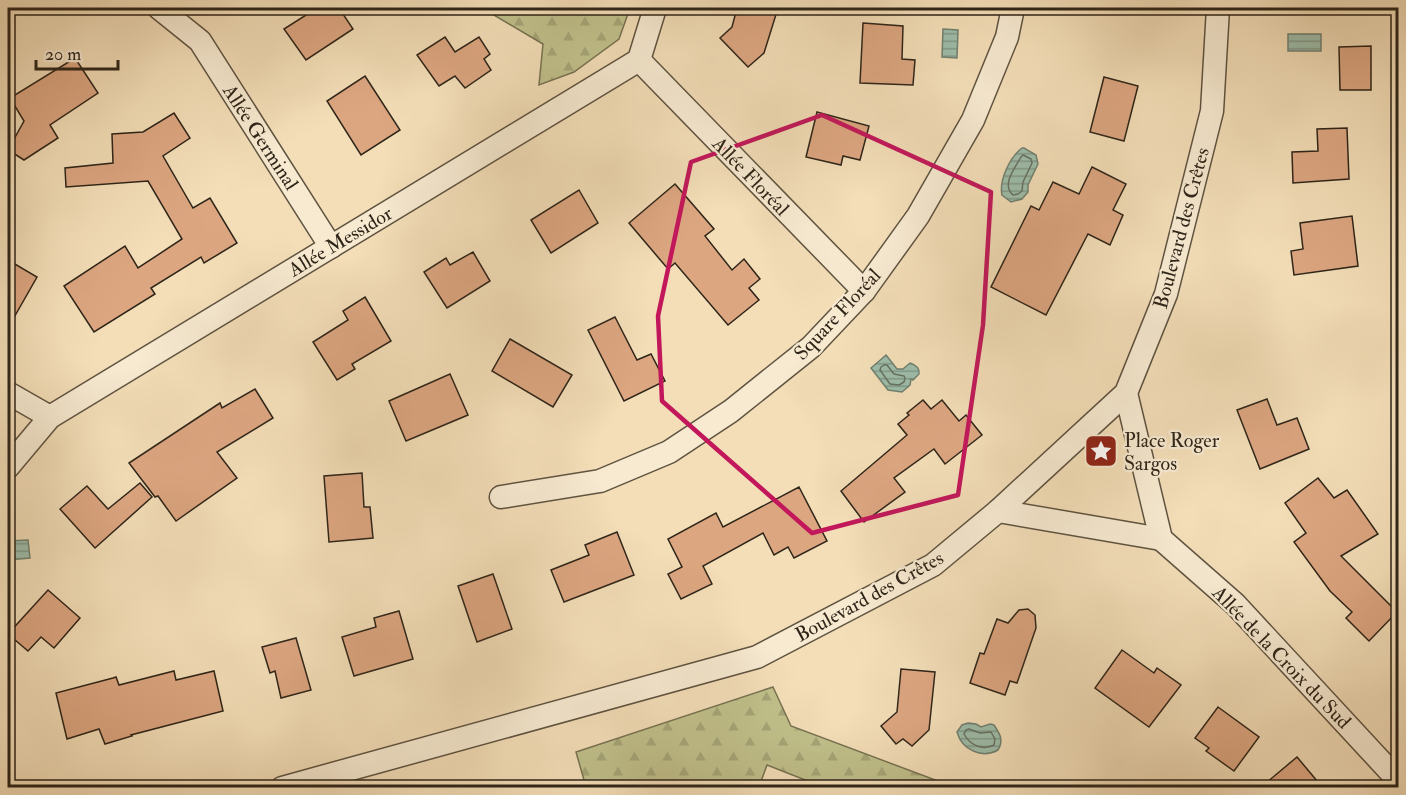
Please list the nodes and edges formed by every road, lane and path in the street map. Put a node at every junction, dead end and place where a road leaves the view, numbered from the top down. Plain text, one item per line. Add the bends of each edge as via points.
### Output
1 (159, 8) edge
2 (655, 8) edge
3 (1013, 8) edge
4 (1218, 8) edge
5 (639, 60) junction
6 (331, 247) junction
7 (864, 291) junction
8 (8, 393) edge
9 (1126, 393) junction
10 (50, 417) junction
11 (8, 467) edge
12 (501, 497) dead end
13 (998, 511) junction
14 (1161, 539) junction
15 (1398, 780) edge
16 (282, 788) edge

1 - 6 street, Allée Germinal via 200,41
2 - 5 street
3 - 7 street, Square Floréal via 1007,37 973,120 918,216
4 - 9 street, Boulevard des Crêtes via 1212,111 1166,294
5 - 6 street, Allée Messidor
5 - 7 street, Allée Floréal
6 - 10 street, Allée Messidor
7 - 12 street, Square Floréal via 811,346 731,411 669,452 600,481
8 - 10 street
9 - 13 street, Boulevard des Crêtes
9 - 14 street
10 - 11 street, Allée Messidor
13 - 14 street
13 - 16 street, Boulevard des Crêtes via 933,565 757,657
14 - 15 street, Allée de la Croix du Sud via 1235,604

